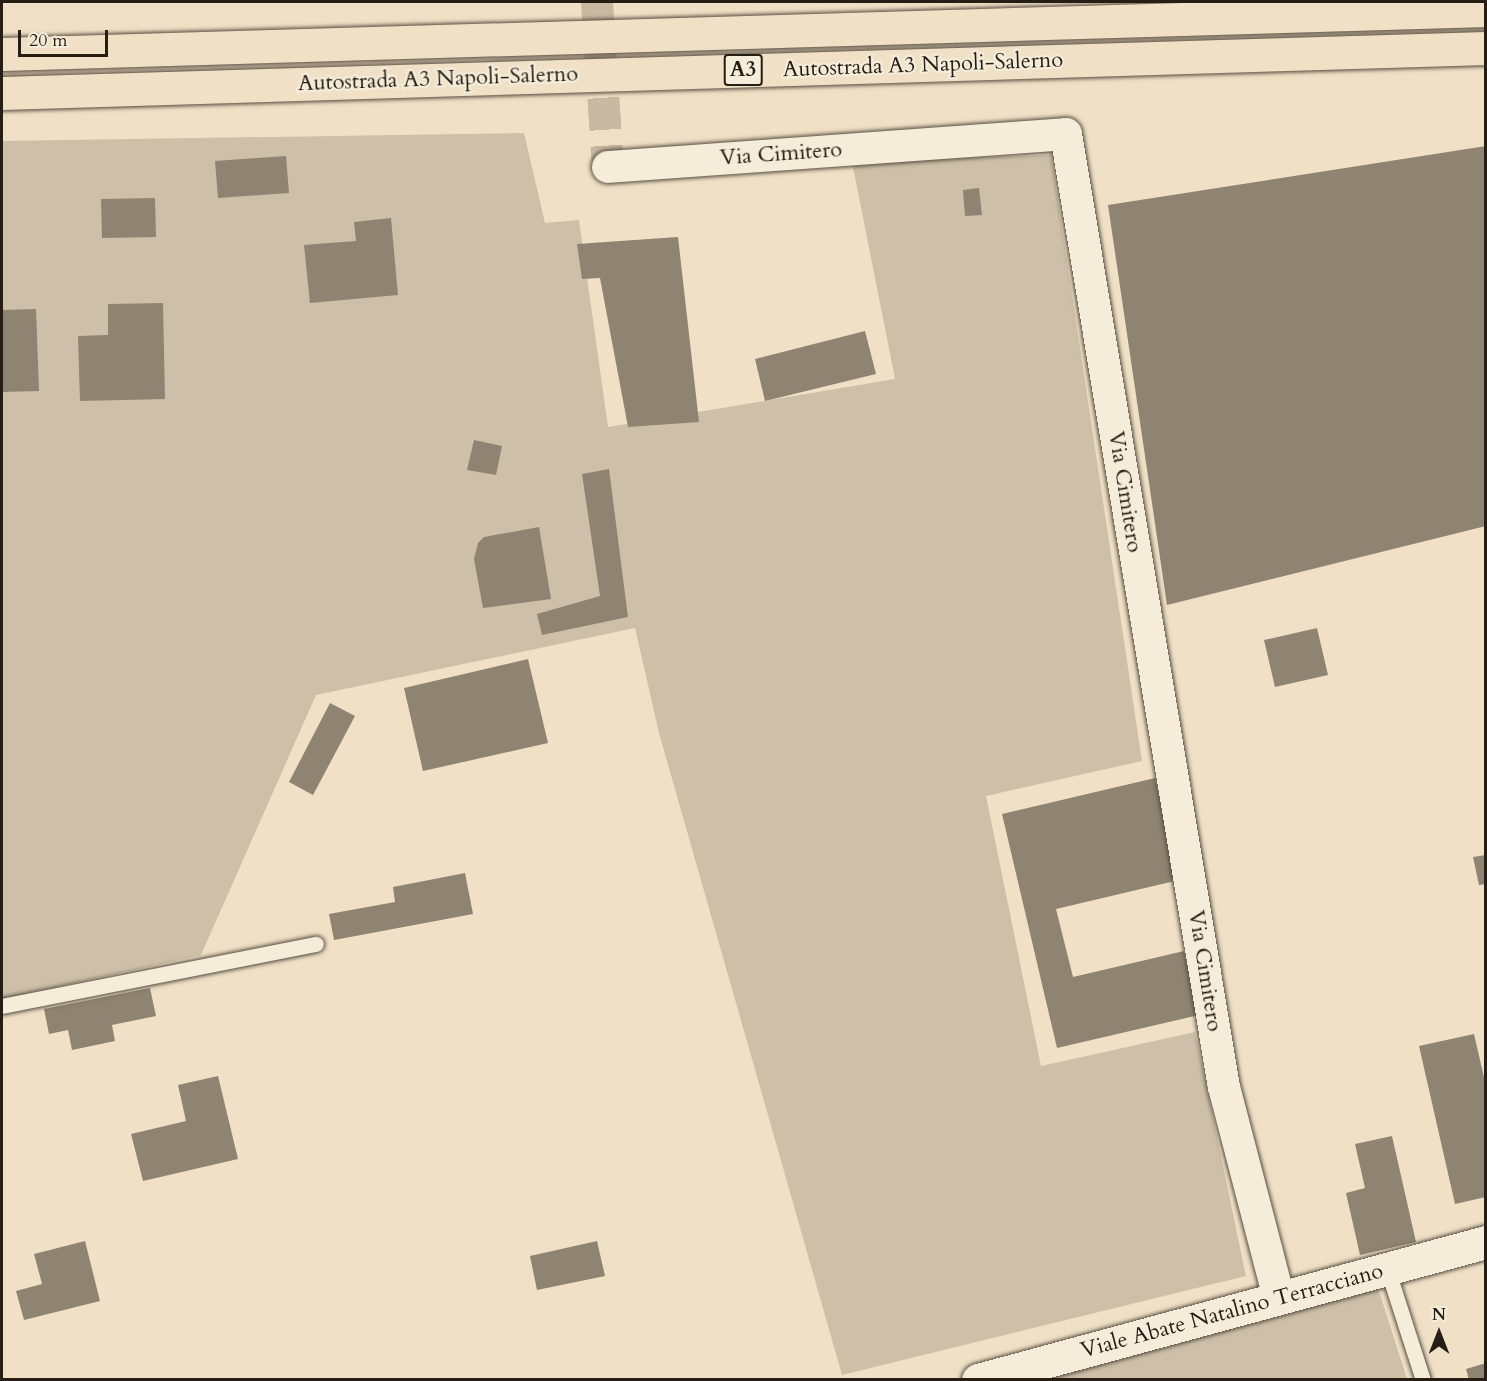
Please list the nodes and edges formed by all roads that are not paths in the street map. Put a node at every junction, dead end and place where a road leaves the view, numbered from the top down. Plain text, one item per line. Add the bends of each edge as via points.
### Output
1 (1485, 10) edge
2 (1485, 48) edge
3 (2, 54) edge
4 (2, 93) edge
5 (608, 166) dead end
6 (316, 944) dead end
7 (2, 1006) edge
8 (1485, 1242) edge
9 (1388, 1268) junction
10 (1279, 1298) junction
11 (978, 1380) edge
12 (1423, 1380) edge

1 - 3 highway, Autostrada A3 Napoli-Salerno / A3
2 - 4 highway, Autostrada A3 Napoli-Salerno / A3
5 - 10 street, Via Cimitero via 1066,134 1224,1088
6 - 7 lane
8 - 9 street, Viale Abate Natalino Terracciano
9 - 10 street, Viale Abate Natalino Terracciano
9 - 12 lane
10 - 11 street, Viale Abate Natalino Terracciano

